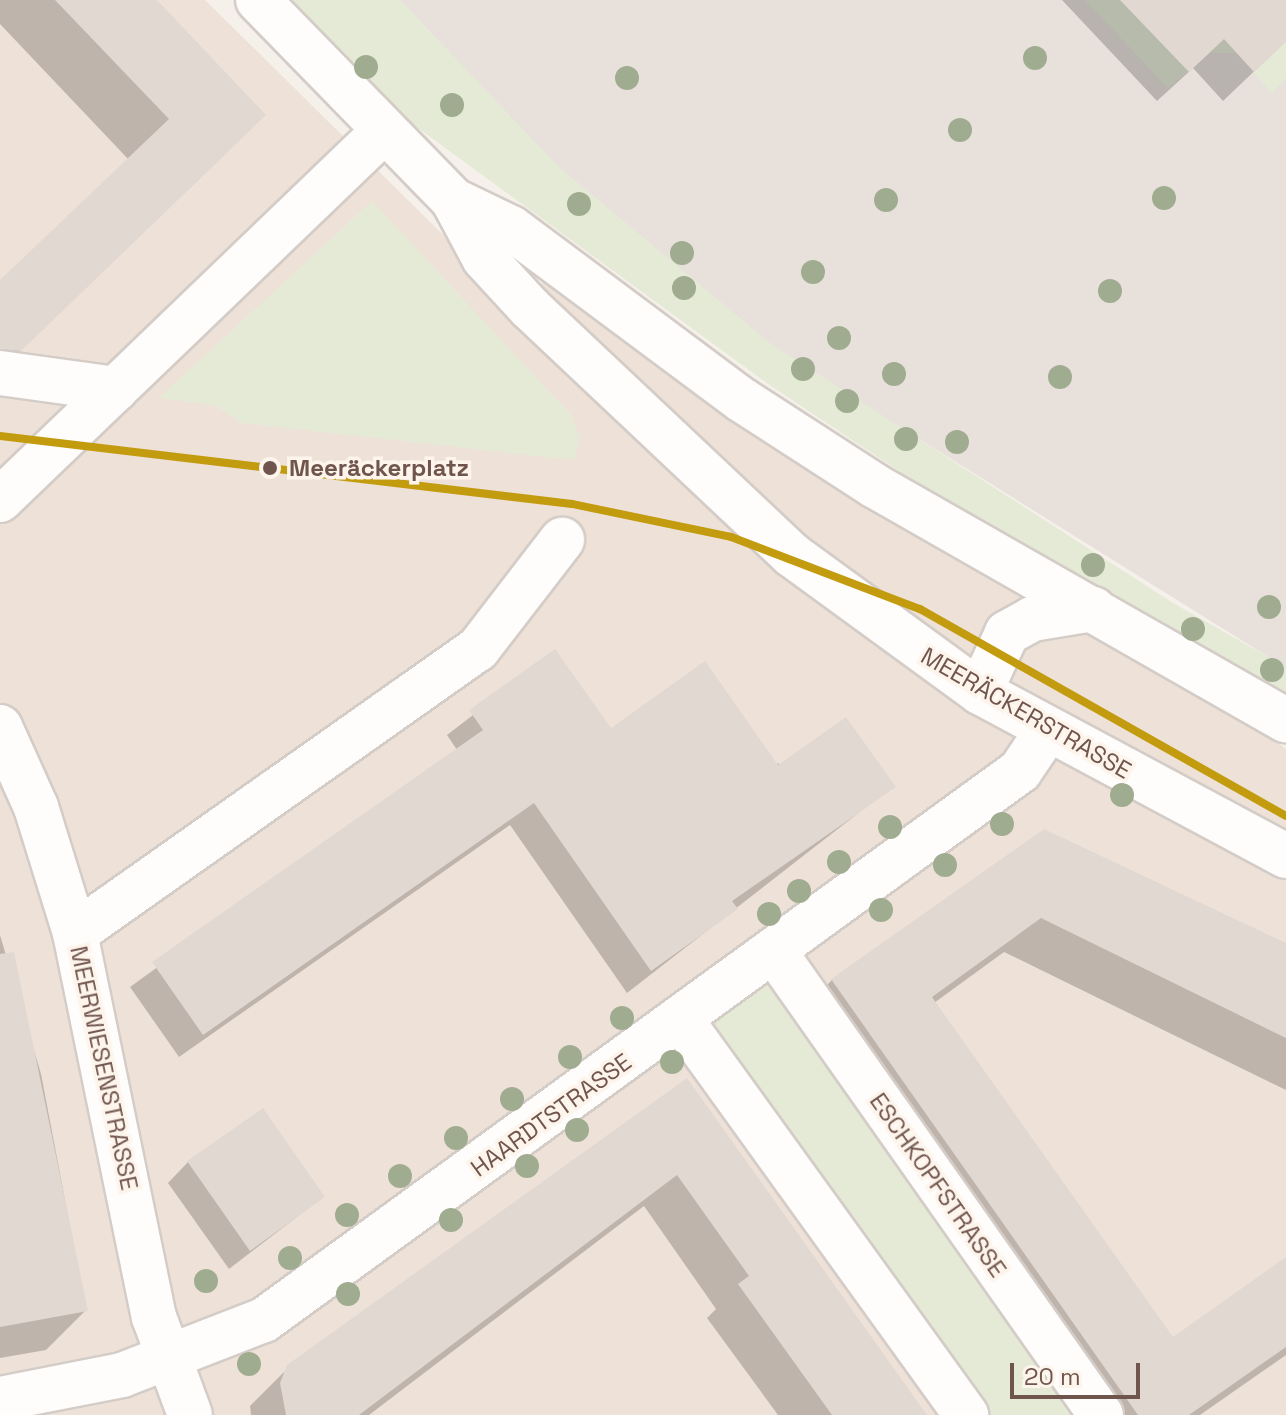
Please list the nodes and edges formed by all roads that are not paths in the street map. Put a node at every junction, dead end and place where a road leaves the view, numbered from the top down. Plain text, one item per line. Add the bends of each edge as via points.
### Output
1 (258, 0) edge
2 (384, 131) junction
3 (453, 200) junction
4 (0, 373) edge
5 (116, 389) junction
6 (0, 500) edge
7 (562, 540) dead end
8 (1093, 609) junction
9 (980, 692) junction
10 (1286, 720) edge
11 (0, 727) edge
12 (1047, 731) junction
13 (1286, 856) edge
14 (75, 933) junction
15 (776, 954) junction
16 (682, 1021) junction
17 (169, 1357) junction
18 (0, 1399) edge
19 (190, 1415) edge
20 (966, 1415) edge
21 (1101, 1415) edge

1 - 2 street, MEERÄCKERSTRASSE
2 - 3 street, MEERÄCKERSTRASSE
2 - 5 street
3 - 8 street, MEERÄCKERSTRASSE via 511,228 742,400 875,486
3 - 9 street, MEERÄCKERSTRASSE via 494,268 748,519
4 - 5 street
5 - 6 street
7 - 14 street via 518,606 478,649
8 - 9 street via 1032,619 1007,633
8 - 10 street, MEERÄCKERSTRASSE
9 - 12 street, MEERÄCKERSTRASSE
11 - 14 street, MEERWIESENSTRASSE via 36,807
12 - 13 street, MEERÄCKERSTRASSE
12 - 15 street, HAARDTSTRASSE via 1020,771
14 - 17 street, MEERWIESENSTRASSE via 154,1317
15 - 16 street, HAARDTSTRASSE
15 - 21 street, ESCHKOPFSTRASSE
16 - 17 street, HAARDTSTRASSE via 264,1320
16 - 20 street
17 - 18 street, HAARDTSTRASSE via 122,1375
17 - 19 street, MEERWIESENSTRASSE

